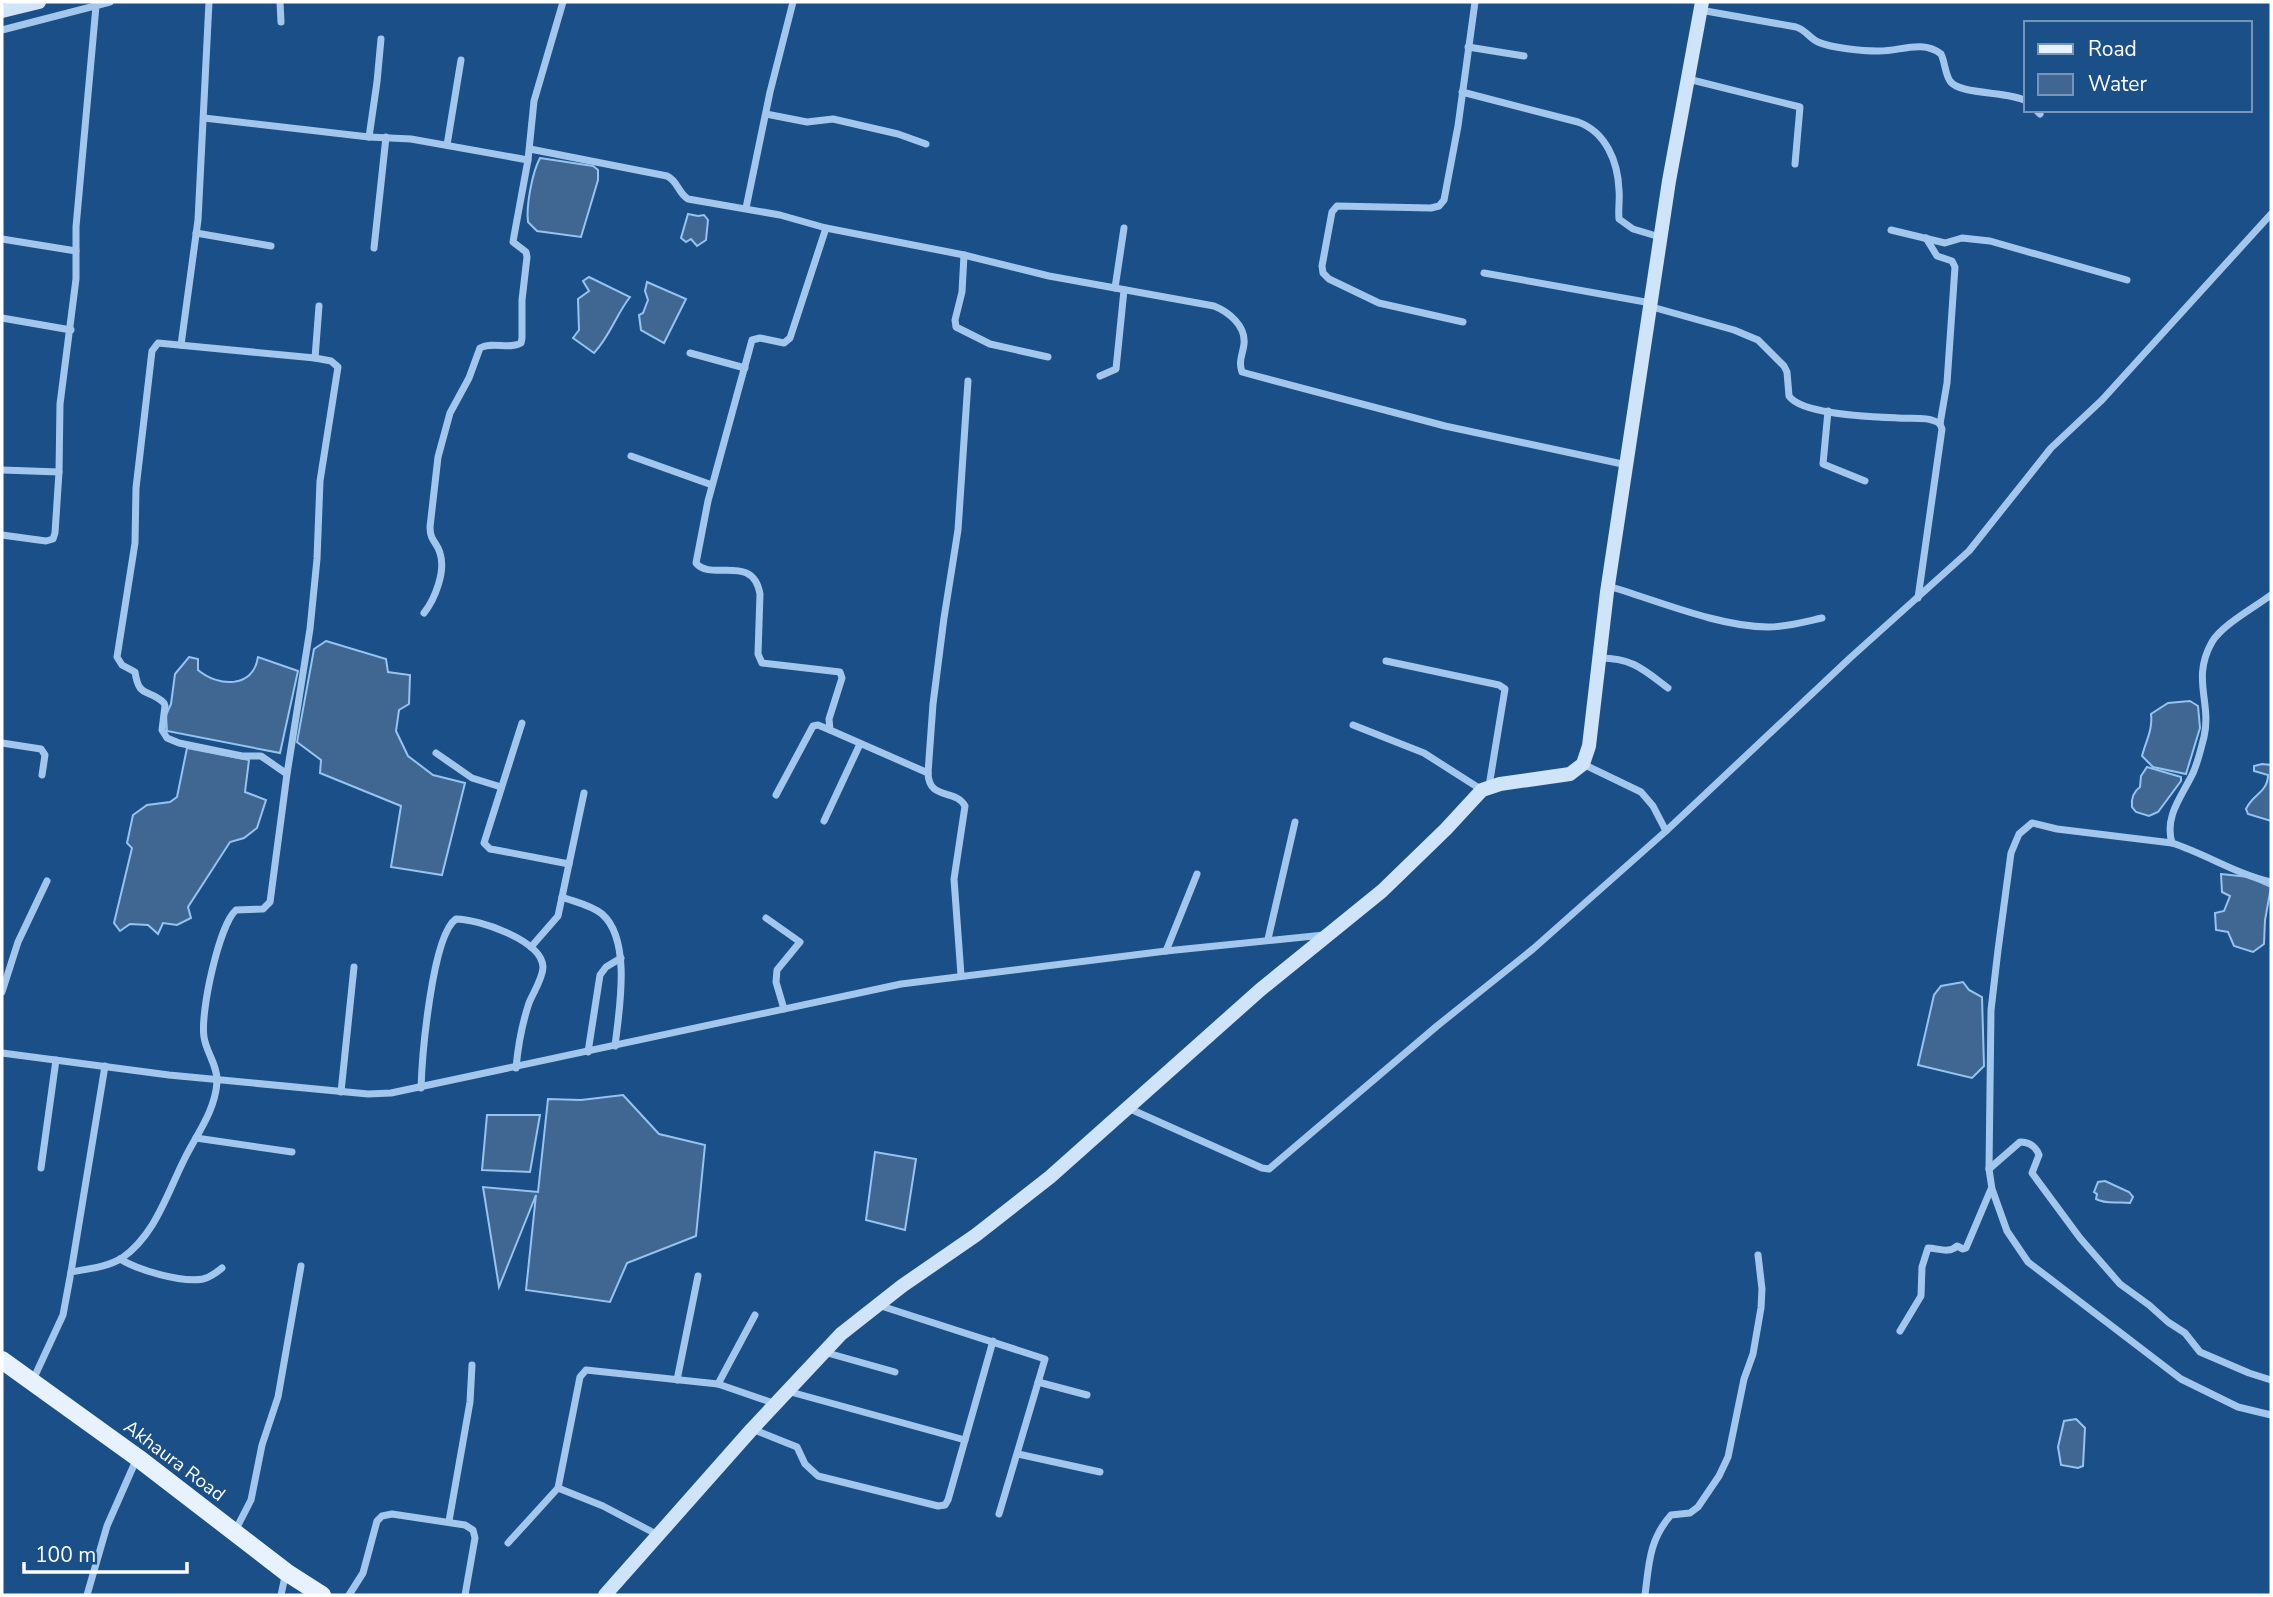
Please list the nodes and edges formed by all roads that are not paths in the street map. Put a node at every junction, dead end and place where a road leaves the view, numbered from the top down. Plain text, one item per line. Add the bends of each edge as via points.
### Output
1 (39, 2) edge
2 (110, 2) edge
3 (209, 2) edge
4 (280, 2) edge
5 (563, 2) edge
6 (793, 2) edge
7 (1475, 2) edge
8 (96, 6) junction
9 (1701, 6) edge
10 (2, 11) edge
11 (281, 22) dead end
12 (2, 30) edge
13 (381, 39) dead end
14 (1468, 47) junction
15 (1524, 55) dead end
16 (461, 60) dead end
17 (1687, 79) junction
18 (1462, 92) junction
19 (2024, 100) edge
20 (766, 114) junction
21 (204, 118) junction
22 (369, 137) junction
23 (386, 138) junction
24 (926, 144) dead end
25 (447, 145) junction
26 (530, 149) junction
27 (528, 160) junction
28 (1795, 164) dead end
29 (747, 208) junction
30 (2271, 214) edge
31 (826, 228) junction
32 (1124, 228) dead end
33 (1891, 230) dead end
34 (196, 233) junction
35 (1660, 237) junction
36 (1926, 238) junction
37 (2, 239) edge
38 (271, 246) dead end
39 (374, 248) dead end
40 (76, 251) junction
41 (964, 255) junction
42 (1484, 274) dead end
43 (2127, 280) dead end
44 (1115, 288) junction
45 (1124, 290) junction
46 (1652, 305) junction
47 (319, 306) dead end
48 (2, 318) edge
49 (1463, 322) dead end
50 (71, 330) junction
51 (181, 345) junction
52 (690, 353) dead end
53 (1048, 357) dead end
54 (314, 358) junction
55 (745, 368) junction
56 (1100, 376) dead end
57 (968, 381) dead end
58 (1828, 411) junction
59 (1940, 424) junction
60 (631, 456) dead end
61 (1627, 465) junction
62 (2, 470) edge
63 (59, 472) junction
64 (1865, 481) dead end
65 (712, 485) junction
66 (2, 535) edge
67 (1608, 586) junction
68 (2271, 595) edge
69 (1918, 599) junction
70 (424, 613) dead end
71 (1822, 618) dead end
72 (1600, 658) junction
73 (1386, 661) dead end
74 (1668, 688) dead end
75 (522, 723) dead end
76 (1353, 725) dead end
77 (830, 730) junction
78 (2, 743) edge
79 (860, 744) junction
80 (436, 753) dead end
81 (1583, 764) junction
82 (928, 773) junction
83 (287, 774) junction
84 (42, 775) dead end
85 (501, 787) junction
86 (1486, 788) junction
87 (584, 793) dead end
88 (776, 795) dead end
89 (824, 821) dead end
90 (1295, 822) dead end
91 (1666, 831) junction
92 (2172, 843) junction
93 (569, 864) junction
94 (1197, 874) dead end
95 (47, 881) dead end
96 (2271, 882) edge
97 (562, 897) junction
98 (766, 918) dead end
99 (1324, 935) junction
100 (1268, 939) junction
101 (531, 947) junction
102 (1166, 951) junction
103 (621, 958) junction
104 (354, 967) dead end
105 (961, 975) junction
106 (2, 992) edge
107 (784, 1009) junction
108 (615, 1046) junction
109 (588, 1052) junction
110 (2, 1054) edge
111 (56, 1060) junction
112 (105, 1066) junction
113 (516, 1068) junction
114 (217, 1080) junction
115 (421, 1088) junction
116 (341, 1092) junction
117 (1128, 1108) junction
118 (196, 1139) junction
119 (292, 1152) dead end
120 (41, 1168) dead end
121 (1989, 1169) junction
122 (1992, 1189) junction
123 (1758, 1255) dead end
124 (120, 1259) junction
125 (302, 1266) dead end
126 (222, 1268) dead end
127 (71, 1272) junction
128 (698, 1276) dead end
129 (878, 1305) junction
130 (755, 1315) dead end
131 (1900, 1331) dead end
132 (993, 1341) junction
133 (823, 1352) junction
134 (2, 1360) edge
135 (472, 1365) dead end
136 (895, 1372) dead end
137 (677, 1380) junction
138 (2271, 1380) edge
139 (1038, 1382) junction
140 (32, 1383) junction
141 (718, 1384) junction
142 (788, 1391) junction
143 (1087, 1395) dead end
144 (776, 1404) junction
145 (2271, 1416) edge
146 (752, 1429) junction
147 (965, 1440) junction
148 (1018, 1454) junction
149 (138, 1458) junction
150 (1100, 1472) dead end
151 (558, 1488) junction
152 (999, 1514) dead end
153 (449, 1521) junction
154 (234, 1531) junction
155 (658, 1535) junction
156 (508, 1543) dead end
157 (286, 1572) junction
158 (87, 1595) edge
159 (281, 1595) edge
160 (322, 1595) edge
161 (349, 1595) edge
162 (466, 1595) edge
163 (605, 1595) edge
164 (1645, 1595) edge

1 - 10 street
2 - 8 street
3 - 21 street
4 - 11 street
5 - 26 street via 534,101
6 - 20 street
7 - 14 street
8 - 12 street
8 - 40 street
9 - 17 street
9 - 19 street via 1796,27 1820,43 1858,50 1933,49 1943,57 1953,85
13 - 22 street
14 - 15 street
14 - 18 street
16 - 25 street
17 - 28 street via 1798,106
17 - 35 street
18 - 35 street via 1590,127 1613,156 1621,222
18 - 49 street via 1441,204 1431,208 1337,206 1322,266 1328,279 1379,303
20 - 24 street via 807,122 833,119
20 - 29 street
21 - 22 street
21 - 34 street
22 - 23 street
23 - 25 street
23 - 39 street
25 - 27 street
26 - 27 street
26 - 29 street via 654,172 672,178 688,199
27 - 70 street via 513,242 527,257 521,343 480,348 450,413 438,457 430,527 440,553 439,584
29 - 31 street
30 - 69 street via 2102,400 2051,448 1969,551
31 - 41 street
31 - 55 street via 790,338 784,343 754,339
32 - 44 street
33 - 36 street
34 - 38 street
34 - 51 street
35 - 46 street
36 - 43 street via 1945,243 1962,238 1990,241
36 - 59 street via 1937,256 1952,261 1955,267
37 - 40 street
40 - 50 street
41 - 44 street
41 - 53 street via 956,327 990,344
42 - 46 street
44 - 45 street
45 - 56 street via 1116,369
45 - 61 street via 1222,309 1244,331 1242,372 1445,426
46 - 58 street via 1758,340 1784,366 1791,400
46 - 61 street
47 - 54 street
48 - 50 street
50 - 63 street via 60,404
51 - 54 street
51 - 83 street via 158,343 152,351 136,488 135,543 117,657 135,672 140,691 164,703 162,730 167,738 242,756 261,756
52 - 55 street
54 - 83 street via 334,362 337,372 320,481 310,629
55 - 65 street
57 - 82 street via 958,530
58 - 59 street via 1929,419
58 - 64 street via 1823,464
59 - 69 street
60 - 65 street
61 - 67 street
62 - 63 street
63 - 66 street via 53,539
65 - 77 street via 696,565 742,571 758,585 758,654 762,663 840,672
67 - 71 street via 1756,626
67 - 72 street
68 - 92 street via 2223,630 2208,651 2201,684 2205,734 2194,771 2172,812
69 - 91 street
72 - 74 street via 1627,660
72 - 81 street
73 - 86 street via 1505,689
75 - 85 street
76 - 86 street via 1424,753
77 - 79 street
77 - 88 street via 813,726
78 - 84 street via 41,749 45,755
79 - 82 street
79 - 89 street
80 - 85 street via 472,778
81 - 86 street via 1570,774
81 - 91 street via 1641,792
82 - 105 street via 932,788 965,806 954,887
83 - 114 street via 270,902 263,909 236,910 229,917 209,986 203,1034
85 - 93 street via 486,846
86 - 99 street via 1382,891
87 - 93 street
90 - 100 street
91 - 117 street via 1269,1169
92 - 96 street
92 - 121 street via 2038,823 2027,825 2019,834 2007,878 1991,1010
93 - 97 street
94 - 102 street
95 - 106 street via 18,942
97 - 101 street via 554,923
97 - 103 street via 605,917
98 - 107 street via 800,942 777,970
99 - 100 street
99 - 117 street
100 - 102 street
101 - 113 street via 542,968 524,1020
101 - 115 street via 496,927 461,919 451,923 436,966
102 - 105 street
103 - 108 street
103 - 109 street via 600,975
104 - 116 street
105 - 107 street
107 - 108 street
108 - 109 street
109 - 113 street
110 - 111 street
111 - 112 street
111 - 120 street
112 - 114 street
112 - 127 street
113 - 115 street
114 - 116 street
114 - 118 street
115 - 116 street via 378,1094
117 - 129 street via 1050,1177
118 - 119 street
118 - 124 street via 150,1227
121 - 122 street
121 - 138 street via 2020,1142 2036,1148 2039,1155 2032,1173 2120,1284 2186,1333 2200,1352
122 - 131 street via 1966,1248 1928,1248 1921,1296
122 - 145 street via 2007,1231 2028,1262 2181,1379 2238,1407
123 - 164 street via 1761,1308 1728,1457 1699,1507 1671,1515 1656,1534
124 - 126 street via 144,1271 189,1279 204,1279
124 - 127 street
125 - 154 street via 278,1397 251,1500
127 - 140 street via 63,1315
128 - 137 street
129 - 132 street
129 - 133 street
130 - 141 street
132 - 139 street via 1043,1357
132 - 147 street
133 - 136 street
133 - 142 street
134 - 140 main road, Akhaura Road
135 - 153 street
137 - 141 street
137 - 151 street via 591,1370 582,1373
139 - 143 street
139 - 148 street
140 - 149 main road, Akhaura Road
141 - 144 street
142 - 144 street
142 - 147 street
144 - 146 street
146 - 147 street via 797,1447 811,1471 828,1480 938,1506 948,1500
146 - 155 street
148 - 150 street
148 - 152 street
149 - 154 main road, Akhaura Road
149 - 158 street via 107,1526
151 - 155 street
151 - 156 street
153 - 161 street via 392,1514 380,1517 363,1573
153 - 162 street via 470,1527 475,1534
154 - 157 main road, Akhaura Road
155 - 163 street
157 - 159 street
157 - 160 main road, Akhaura Road

